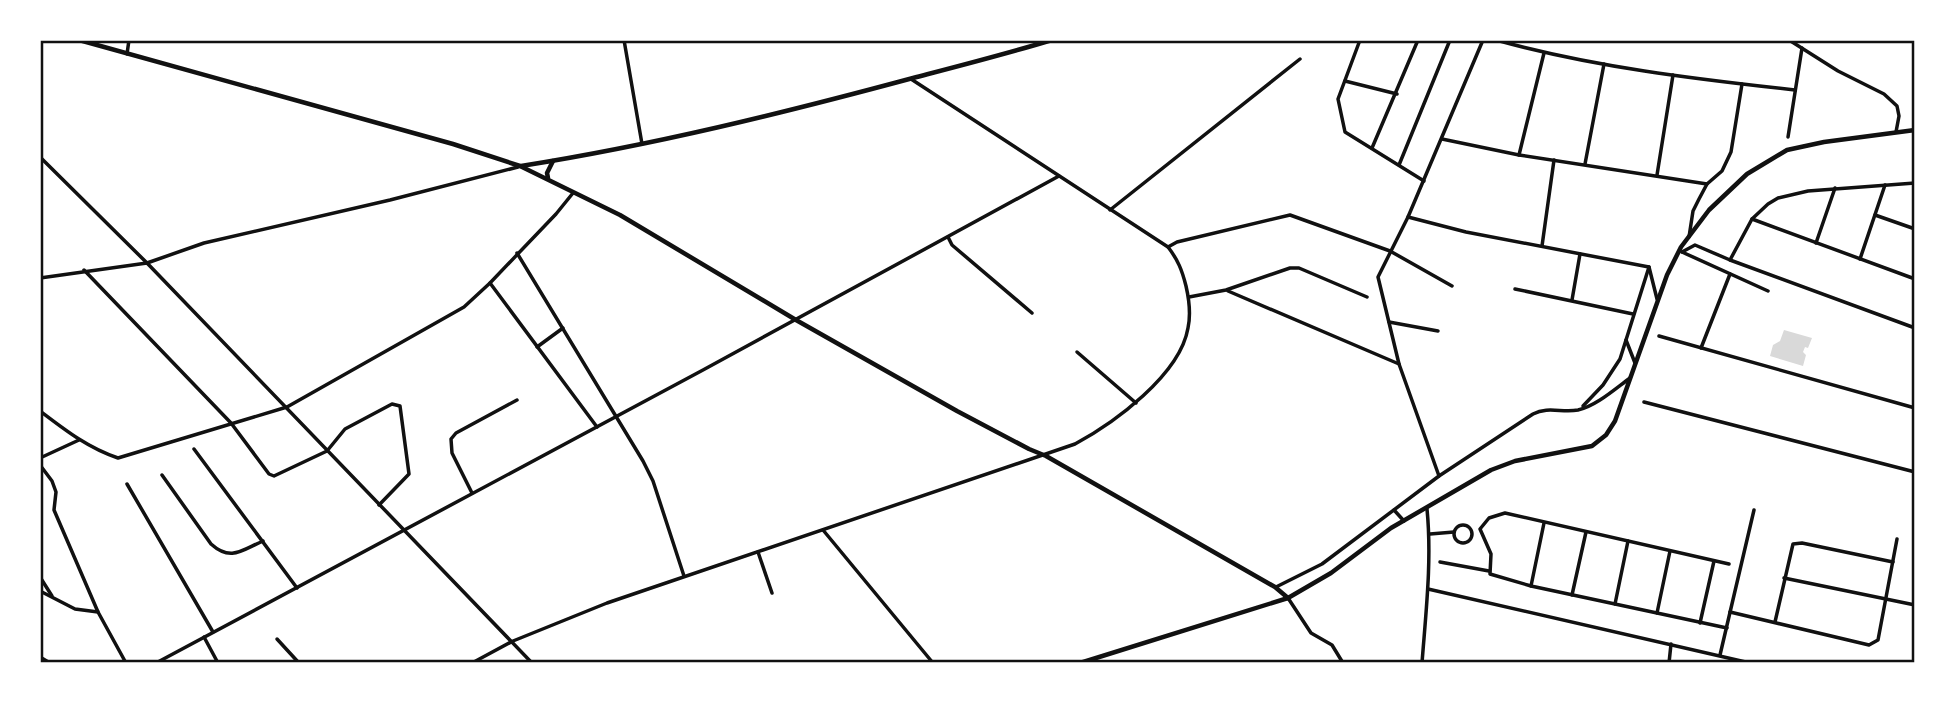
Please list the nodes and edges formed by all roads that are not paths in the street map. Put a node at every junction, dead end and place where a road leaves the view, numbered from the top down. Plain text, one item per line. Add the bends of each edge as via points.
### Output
1 (79, 40) edge
2 (129, 40) edge
3 (624, 40) edge
4 (1052, 40) edge
5 (1360, 40) edge
6 (1418, 40) edge
7 (1450, 40) edge
8 (1483, 40) edge
9 (1496, 40) edge
10 (1789, 40) edge
11 (1802, 48) junction
12 (1544, 53) junction
13 (127, 54) junction
14 (1300, 59) dead end
15 (1604, 64) junction
16 (1673, 75) junction
17 (911, 79) junction
18 (1345, 81) junction
19 (1742, 84) junction
20 (1795, 90) junction
21 (1397, 94) junction
22 (1915, 130) edge
23 (1895, 131) junction
24 (1788, 136) dead end
25 (1442, 139) junction
26 (642, 145) junction
27 (1372, 148) junction
28 (1519, 155) junction
29 (40, 157) edge
30 (1554, 160) junction
31 (553, 161) junction
32 (1585, 164) junction
33 (1399, 165) junction
34 (520, 166) junction
35 (1657, 175) junction
36 (1059, 176) junction
37 (549, 179) junction
38 (1424, 181) junction
39 (1915, 183) edge
40 (1707, 184) junction
41 (1885, 185) junction
42 (1835, 188) junction
43 (575, 191) junction
44 (1110, 210) junction
45 (1875, 215) junction
46 (1408, 217) junction
47 (1752, 219) junction
48 (1915, 229) edge
49 (948, 237) junction
50 (1689, 237) junction
51 (1815, 243) junction
52 (1542, 246) junction
53 (1168, 247) junction
54 (1391, 251) junction
55 (1681, 251) junction
56 (517, 253) junction
57 (1580, 254) junction
58 (1860, 259) junction
59 (1730, 260) junction
60 (147, 263) junction
61 (1649, 267) junction
62 (84, 270) junction
63 (1730, 274) junction
64 (40, 278) edge
65 (1915, 279) edge
66 (490, 283) junction
67 (1452, 286) dead end
68 (1515, 289) dead end
69 (1226, 290) junction
70 (1768, 291) dead end
71 (1189, 297) junction
72 (1367, 297) dead end
73 (1657, 299) junction
74 (1572, 300) junction
75 (1032, 313) dead end
76 (1633, 314) junction
77 (796, 320) junction
78 (1388, 322) junction
79 (564, 328) junction
80 (1915, 328) edge
81 (1438, 331) dead end
82 (1659, 337) dead end
83 (1625, 338) junction
84 (537, 347) junction
85 (1701, 348) junction
86 (1077, 352) dead end
87 (1635, 363) junction
88 (1399, 364) junction
89 (1630, 378) junction
90 (517, 400) dead end
91 (1644, 402) dead end
92 (1136, 403) junction
93 (287, 407) junction
94 (1915, 408) edge
95 (1579, 410) junction
96 (40, 411) edge
97 (617, 416) junction
98 (231, 423) junction
99 (597, 427) junction
100 (79, 440) junction
101 (194, 449) dead end
102 (327, 451) junction
103 (1046, 456) junction
104 (40, 458) edge
105 (40, 465) edge
106 (1915, 472) edge
107 (162, 475) dead end
108 (1439, 476) junction
109 (127, 484) dead end
110 (472, 493) junction
111 (378, 505) junction
112 (1427, 509) junction
113 (1394, 510) junction
114 (1754, 510) dead end
115 (1404, 521) junction
116 (1544, 522) junction
117 (823, 530) junction
118 (403, 531) junction
119 (1480, 531) junction
120 (1586, 531) junction
121 (1454, 532) junction
122 (1472, 532) junction
123 (1430, 534) junction
124 (1897, 539) dead end
125 (263, 541) junction
126 (1628, 541) junction
127 (1670, 551) junction
128 (758, 552) junction
129 (1714, 561) junction
130 (1440, 562) dead end
131 (1893, 562) junction
132 (1729, 564) dead end
133 (1489, 571) junction
134 (684, 576) junction
135 (40, 577) edge
136 (1784, 578) junction
137 (1531, 586) junction
138 (1275, 587) junction
139 (297, 588) junction
140 (1428, 589) junction
141 (40, 591) edge
142 (772, 593) dead end
143 (1573, 595) junction
144 (54, 598) junction
145 (1288, 598) junction
146 (1886, 599) junction
147 (1615, 604) junction
148 (1915, 605) edge
149 (1730, 611) junction
150 (98, 612) junction
151 (1657, 613) junction
152 (1700, 622) junction
153 (1775, 622) junction
154 (1727, 628) junction
155 (214, 632) junction
156 (204, 637) junction
157 (277, 639) dead end
158 (513, 641) junction
159 (1671, 644) junction
160 (1720, 655) junction
161 (40, 657) edge
162 (160, 662) edge
163 (50, 663) edge
164 (125, 663) edge
165 (218, 663) edge
166 (299, 663) edge
167 (472, 663) edge
168 (532, 663) edge
169 (933, 663) edge
170 (1080, 663) edge
171 (1343, 663) edge
172 (1422, 663) edge
173 (1669, 663) edge
174 (1750, 663) edge

1 - 13 street
2 - 13 street
3 - 26 street
4 - 17 street
5 - 18 street
6 - 21 street
7 - 33 street
8 - 25 street
9 - 12 street
10 - 11 street
11 - 20 street
11 - 23 street via 1884,94 1897,106
12 - 15 street
12 - 28 street
13 - 34 street
14 - 44 street
15 - 16 street
15 - 32 street
16 - 19 street
16 - 35 street
17 - 26 street
17 - 36 street
18 - 21 street
18 - 27 street via 1338,99 1345,132
19 - 20 street
19 - 40 street via 1731,152 1722,171
20 - 24 street
21 - 27 street
22 - 23 street
23 - 50 street via 1787,150 1747,174 1709,210
25 - 28 street
25 - 38 street
26 - 31 street
27 - 33 street
28 - 30 street
29 - 60 street
30 - 32 street
30 - 52 street
31 - 34 street
31 - 37 street
32 - 35 street
33 - 38 street
34 - 37 street
34 - 60 street via 204,243
35 - 40 street
36 - 44 street
36 - 49 street
37 - 43 street
38 - 46 street
39 - 41 street
40 - 50 street via 1693,211
41 - 42 street
41 - 45 street
42 - 47 street via 1789,193
42 - 51 street
43 - 56 street
43 - 77 street
44 - 53 street
45 - 48 street
45 - 58 street
46 - 52 street
46 - 54 street
47 - 51 street
47 - 59 street
49 - 75 street
49 - 77 street
50 - 55 street
51 - 58 street
52 - 57 street
53 - 54 street via 1290,215
53 - 71 street via 1178,260
54 - 67 street
54 - 78 street via 1378,277
55 - 59 street via 1695,245
55 - 63 street
55 - 73 street
56 - 66 street
56 - 79 street
57 - 61 street
57 - 74 street
58 - 65 street
59 - 80 street
60 - 62 street
60 - 93 street
61 - 73 street
61 - 76 street
62 - 64 street
62 - 98 street
63 - 70 street
63 - 85 street
66 - 84 street
66 - 93 street via 464,307
68 - 74 street
69 - 71 street
69 - 72 street via 1299,268
69 - 88 street
71 - 92 street via 1188,329 1182,346
73 - 87 street
74 - 76 street
76 - 83 street
77 - 97 street
77 - 103 street
78 - 81 street
78 - 88 street
79 - 84 street
79 - 97 street
82 - 85 street
83 - 87 street
83 - 95 street via 1620,359
84 - 99 street
85 - 94 street
86 - 92 street
87 - 89 street
88 - 108 street
89 - 95 street
89 - 112 street via 1615,421 1592,446 1490,470
90 - 110 street via 451,439 452,453
91 - 106 street
92 - 103 street via 1100,430
93 - 98 street
93 - 102 street
95 - 108 street via 1538,411
96 - 100 street
97 - 99 street
97 - 134 street via 653,481
98 - 100 street via 118,458
98 - 102 street via 274,476
99 - 110 street
100 - 104 street
101 - 125 street
102 - 111 street
102 - 111 street via 345,429 392,404 400,406 409,474
103 - 117 street
103 - 138 street
105 - 150 street via 52,481 54,510
107 - 125 street via 221,553 233,554
108 - 113 street
109 - 155 street
110 - 118 street
111 - 118 street
112 - 115 street
112 - 123 street
113 - 115 street
113 - 138 street via 1322,564
114 - 149 street
115 - 145 street
116 - 119 street via 1505,513 1489,518
116 - 120 street
116 - 137 street
117 - 128 street
117 - 169 street
118 - 139 street
118 - 158 street
119 - 122 street
119 - 133 street via 1491,554
120 - 126 street
120 - 143 street
121 - 122 street via 1462,525
121 - 122 street via 1461,542 1468,541
121 - 123 street
123 - 140 street
124 - 131 street
125 - 139 street
126 - 127 street
126 - 147 street
127 - 129 street
127 - 151 street
128 - 134 street
128 - 142 street
129 - 132 street
129 - 152 street
130 - 133 street
131 - 136 street via 1796,543
131 - 146 street
133 - 137 street
134 - 158 street
135 - 144 street
136 - 146 street
136 - 153 street
137 - 143 street
138 - 145 street
139 - 155 street
140 - 159 street
140 - 172 street
141 - 144 street
143 - 147 street
144 - 150 street via 75,609
145 - 170 street
145 - 171 street via 1311,633 1332,645
146 - 148 street
146 - 153 street via 1878,640 1871,645
147 - 151 street
149 - 153 street
149 - 154 street
150 - 164 street
151 - 152 street
152 - 154 street
154 - 160 street
155 - 156 street
156 - 162 street
156 - 165 street
157 - 166 street
158 - 167 street
158 - 168 street
159 - 160 street
159 - 173 street
160 - 174 street
161 - 163 street

